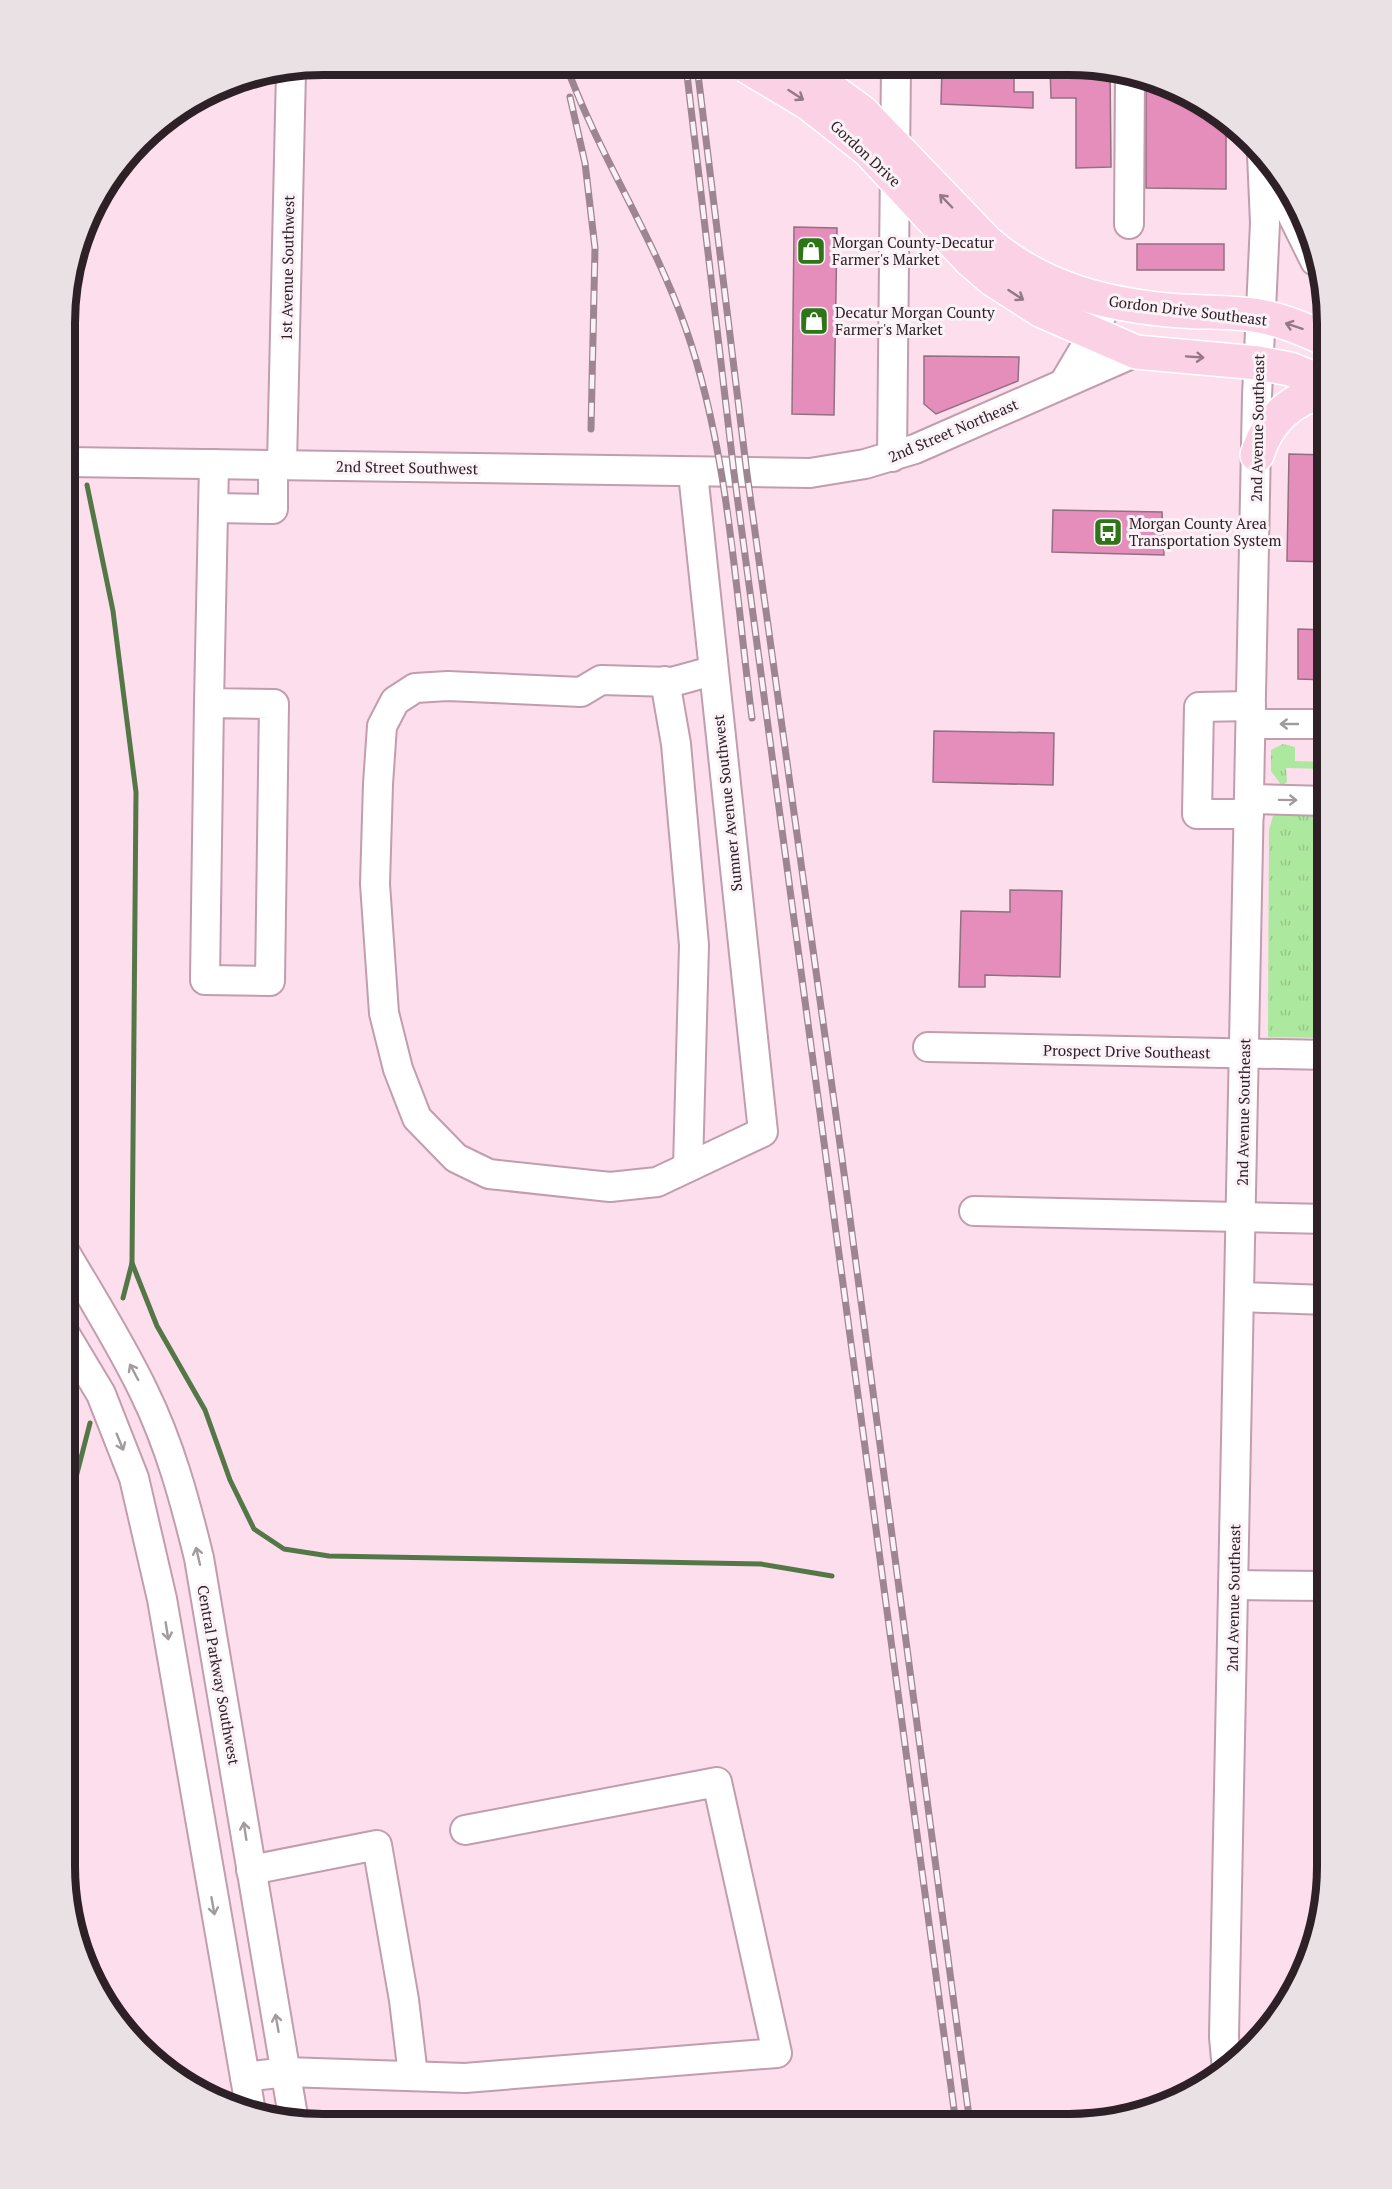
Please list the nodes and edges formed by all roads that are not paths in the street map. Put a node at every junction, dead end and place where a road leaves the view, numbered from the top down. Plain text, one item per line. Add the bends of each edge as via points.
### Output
1 (761, 75) edge
2 (811, 75) edge
3 (896, 75) edge
4 (291, 77) edge
5 (1130, 82) edge
6 (1263, 168) edge
7 (1129, 224) dead end
8 (979, 251) junction
9 (1108, 301) junction
10 (1259, 316) junction
11 (1093, 334) junction
12 (1317, 335) edge
13 (1136, 352) junction
14 (1258, 363) junction
15 (1317, 380) edge
16 (1064, 383) junction
17 (1317, 394) edge
18 (1257, 455) junction
19 (892, 457) junction
20 (75, 462) edge
21 (214, 464) junction
22 (278, 465) junction
23 (693, 473) junction
24 (747, 474) joint
25 (213, 508) junction
26 (712, 671) junction
27 (665, 681) junction
28 (208, 704) junction
29 (1251, 715) junction
30 (1317, 723) edge
31 (1317, 802) edge
32 (1249, 807) junction
33 (928, 1047) dead end
34 (1244, 1052) junction
35 (1317, 1055) edge
36 (688, 1167) junction
37 (974, 1211) dead end
38 (1241, 1216) junction
39 (1317, 1219) edge
40 (75, 1270) edge
41 (1239, 1296) junction
42 (1317, 1300) edge
43 (75, 1351) edge
44 (1233, 1585) junction
45 (1317, 1586) edge
46 (465, 1830) dead end
47 (251, 1869) junction
48 (1226, 2057) edge
49 (286, 2072) junction
50 (412, 2075) junction
51 (245, 2077) junction
52 (249, 2103) edge
53 (292, 2112) edge

1 -> 8 main road, Gordon Drive, bridge via 808,103 868,150
8 -> 2 main road, Gordon Drive, bridge via 862,112
3 - 19 street
4 - 22 street, 1st Avenue Southwest
5 - 7 street
6 - 10 street, 2nd Avenue Southeast via 1265,223
8 - 9 main road, Gordon Drive Southeast via 1072,292
8 -> 11 main road via 1017,296
9 - 10 main road, Gordon Drive Southeast via 1155,309
9 - 11 street
12 -> 10 main road, Gordon Drive Southeast
10 - 14 street, 2nd Avenue Southeast
11 - 13 main road
11 - 16 street
13 -> 14 main road
13 - 16 street, 2nd Street Northeast
14 - 15 main road
14 - 18 street, 2nd Avenue Southeast
16 - 19 street, 2nd Street Northeast
17 - 18 main road via 1300,399 1277,417
18 - 29 street, 2nd Avenue Southeast
19 - 24 street, 2nd Street Northeast via 819,472
20 - 21 street, 2nd Street Southwest
21 - 22 street, 2nd Street Southwest
21 - 25 street
22 - 23 street, 2nd Street Southwest
22 - 25 street, 1st Avenue Southwest via 273,509
23 - 24 street, 2nd Street Southwest
23 - 26 street, Sumner Avenue Southwest
25 - 28 street
26 - 27 street
26 - 36 street, Sumner Avenue Southwest via 763,1132
27 - 36 street via 676,744 694,945
27 - 36 street via 601,680 581,692 415,688 395,701 382,726 375,884 384,1013 398,1069 417,1118 437,1141 456,1158 489,1174 541,1180 610,1187 657,1182
28 - 28 street via 274,704 270,981 205,980
30 -> 29 street
29 - 32 street, 2nd Avenue Southeast
29 - 32 street via 1199,707 1197,814
32 -> 31 street
32 - 34 street, 2nd Avenue Southeast
33 - 34 street, Prospect Drive Southeast
34 - 35 street, Prospect Drive Southeast
34 - 38 street, 2nd Avenue Southeast
37 - 38 street
38 - 39 street
38 - 41 street, 2nd Avenue Southeast
47 -> 40 street, Central Parkway Southwest via 199,1558 184,1500 145,1393
41 - 42 street
41 - 44 street, 2nd Avenue Southeast
43 -> 51 street via 100,1394 134,1478 162,1599
44 - 45 street
44 - 48 street, 2nd Avenue Southeast
46 - 50 street via 717,1782 777,2053 465,2078
49 -> 47 street, Central Parkway Southwest
47 - 50 street via 377,1845 404,2000
49 - 50 street
49 - 51 street
49 - 53 street, Central Parkway Southwest
51 - 52 street

